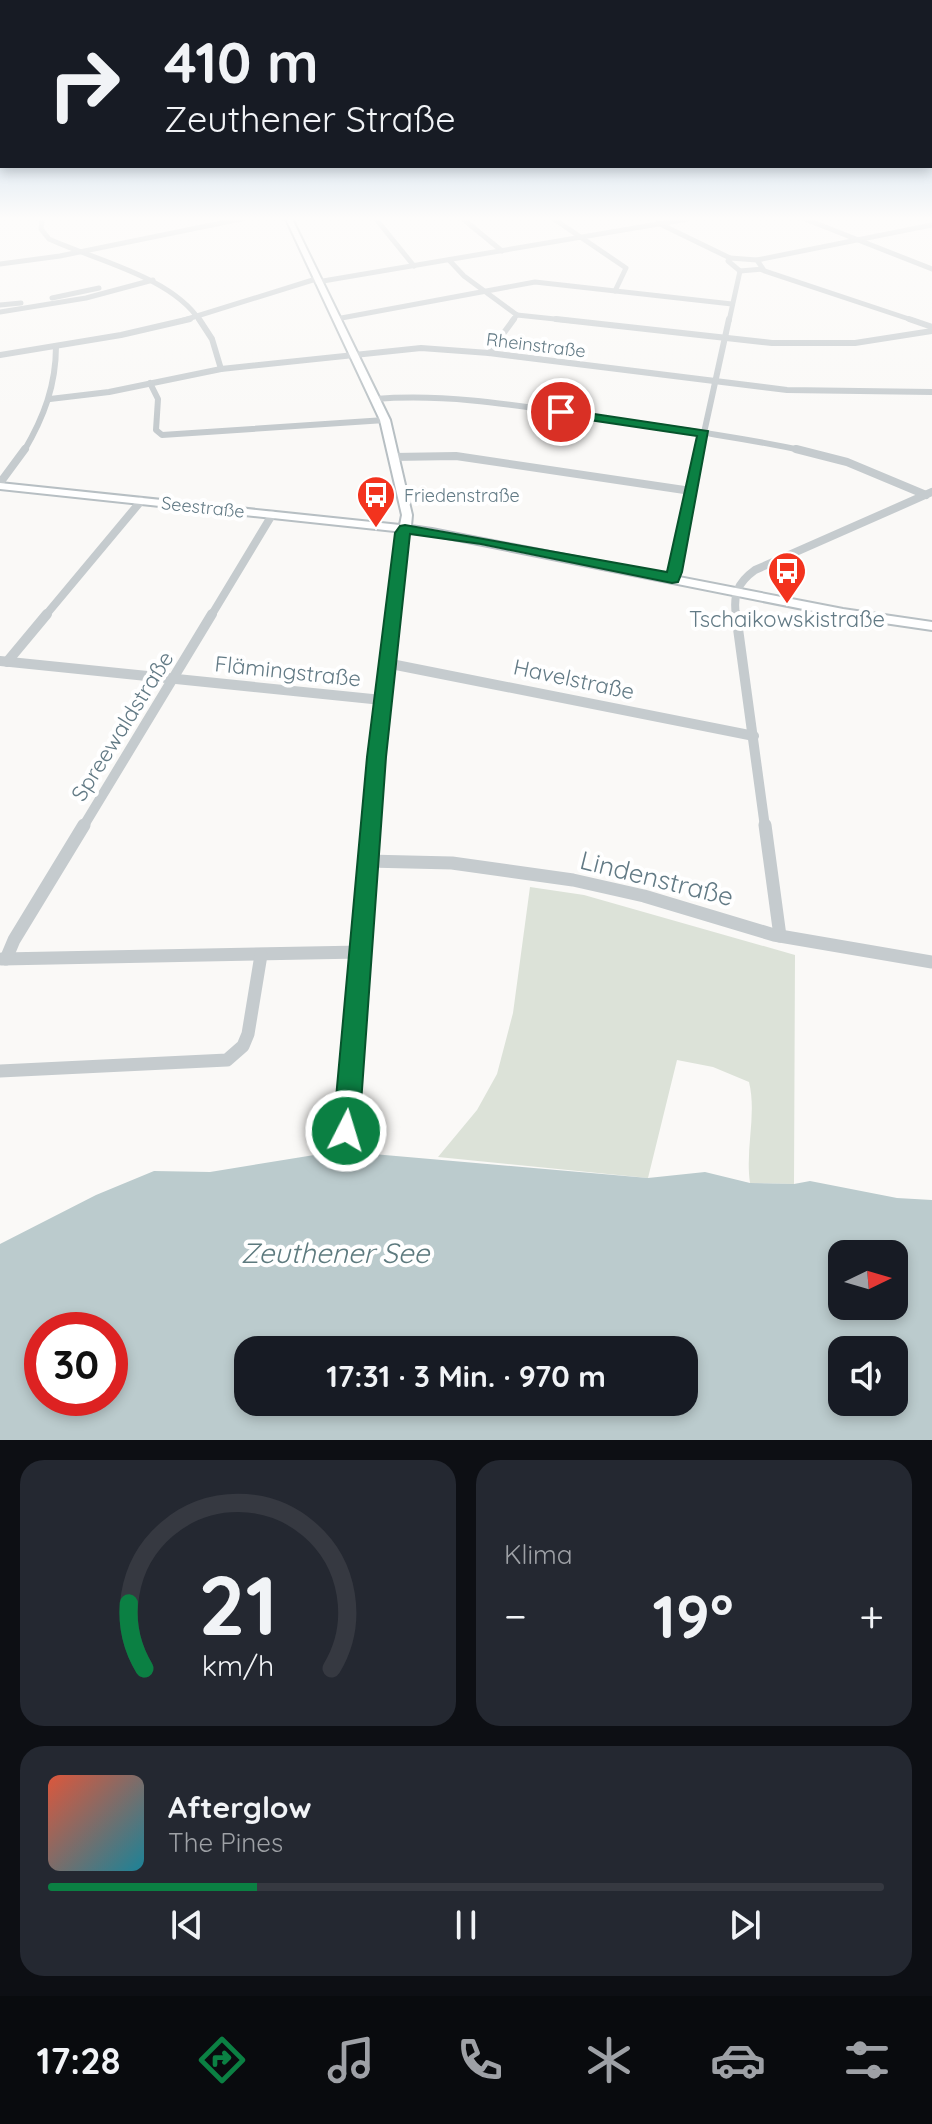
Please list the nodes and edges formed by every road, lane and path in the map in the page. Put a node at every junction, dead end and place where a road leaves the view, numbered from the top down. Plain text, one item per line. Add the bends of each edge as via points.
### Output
1 (102, 286) edge
2 (130, 286) edge
3 (161, 286) edge
4 (292, 286) edge
5 (320, 286) edge
6 (477, 286) edge
7 (514, 286) edge
8 (572, 286) edge
9 (617, 286) edge
10 (736, 286) edge
11 (809, 286) edge
12 (615, 291) junction
13 (485, 292) junction
14 (732, 304) junction
15 (0, 305) edge
16 (0, 312) edge
17 (517, 315) junction
18 (196, 318) junction
19 (336, 319) junction
20 (932, 329) edge
21 (725, 339) junction
22 (56, 346) junction
23 (353, 353) junction
24 (489, 353) junction
25 (0, 355) edge
26 (221, 369) junction
27 (150, 383) junction
28 (715, 383) junction
29 (932, 392) edge
30 (50, 399) junction
31 (375, 399) junction
32 (385, 420) junction
33 (704, 433) junction
34 (393, 457) junction
35 (0, 484) edge
36 (691, 491) junction
37 (929, 493) edge
38 (141, 501) junction
39 (272, 515) junction
40 (405, 529) junction
41 (672, 578) junction
42 (735, 591) junction
43 (932, 626) edge
44 (4, 662) edge
45 (386, 663) junction
46 (174, 680) junction
47 (382, 700) junction
48 (754, 736) junction
49 (367, 861) junction
50 (780, 936) junction
51 (361, 952) junction
52 (261, 955) junction
53 (3, 959) edge
54 (932, 962) edge
55 (0, 1071) edge
56 (346, 1131) dead end

1 - 15 street
2 - 16 street
3 - 18 street
4 - 18 street
5 - 19 street
6 - 13 street
7 - 13 street
8 - 12 street
9 - 12 street
10 - 14 street
11 - 20 street
12 - 14 street
13 - 17 street
13 - 19 street
14 - 21 street
17 - 21 street
17 - 24 street
18 - 22 street
18 - 26 street via 215,347
19 - 23 street
20 - 21 street via 823,344
21 - 28 street
22 - 25 street
22 - 30 street
23 - 24 street, Rheinstraße via 421,348
23 - 26 street, Rheinstraße
23 - 31 street
24 - 28 street, Rheinstraße
26 - 27 street, Rheinstraße
27 - 30 street, Rheinstraße
27 - 32 street via 158,399 156,430 162,435
28 - 29 street, Rheinstraße via 814,392
28 - 33 street
30 - 35 street via 37,429
31 - 32 street
31 - 33 street via 472,399
32 - 34 street
33 - 36 street
33 - 37 street via 805,450
34 - 36 street via 456,456
34 - 40 street via 407,515
35 - 38 street, Seestraße
36 - 41 street
37 - 42 street via 760,567 741,579
38 - 39 street, Seestraße
38 - 44 street
39 - 40 street, Seestraße
39 - 46 street, Spreewaldstraße
40 - 41 street, Seestraße
40 - 45 street
41 - 42 street, Seestraße
42 - 43 street, Seestraße
42 - 48 street
44 - 46 street, Flämingstraße
45 - 47 street
45 - 48 street, Havelstraße
46 - 47 street, Flämingstraße
46 - 53 street, Spreewaldstraße
47 - 49 street
48 - 50 street
49 - 50 street, Lindenstraße via 452,863 573,880
49 - 51 street
50 - 54 street, Lindenstraße
51 - 52 street
51 - 56 street
52 - 53 street
52 - 55 street via 248,1034 227,1060

